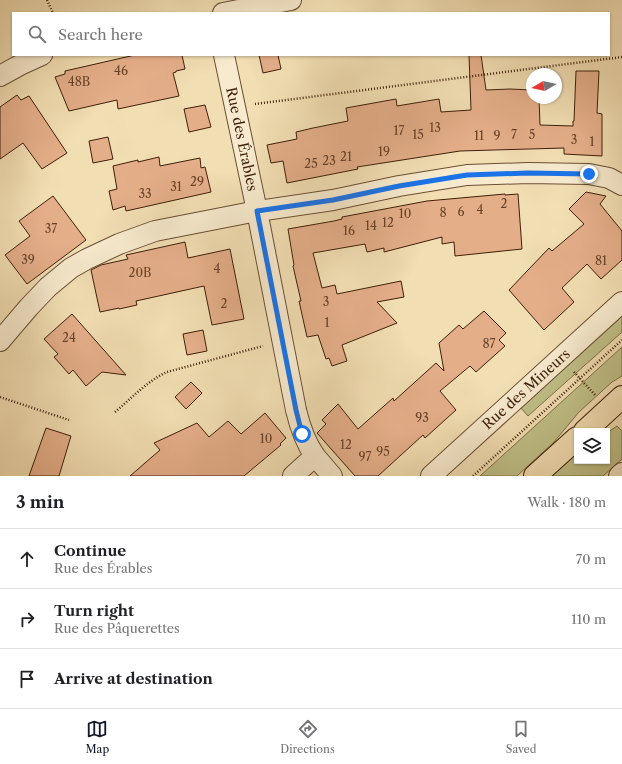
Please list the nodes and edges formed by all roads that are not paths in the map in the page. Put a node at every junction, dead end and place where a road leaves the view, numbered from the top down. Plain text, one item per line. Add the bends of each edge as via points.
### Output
1 (212, 0) edge
2 (291, 0) edge
3 (215, 12) edge
4 (228, 12) edge
5 (40, 56) edge
6 (224, 56) edge
7 (0, 76) edge
8 (622, 185) edge
9 (257, 211) junction
10 (622, 302) edge
11 (0, 341) edge
12 (615, 403) edge
13 (588, 428) edge
14 (574, 441) edge
15 (315, 456) junction
16 (622, 473) edge
17 (293, 476) edge
18 (332, 476) edge
19 (431, 476) edge
20 (535, 476) edge
21 (619, 476) edge

1 - 3 street
2 - 4 street
5 - 7 street
6 - 9 street, Rue des Érables
8 - 9 street via 609,178 589,174 467,175
9 - 11 street via 154,231 87,259 48,287
9 - 15 street, Rue des Érables via 299,424 308,447
10 - 19 street, Rue des Mineurs
12 - 13 highway
14 - 20 highway
15 - 17 street
15 - 18 street, Rue des Érables
16 - 21 street

